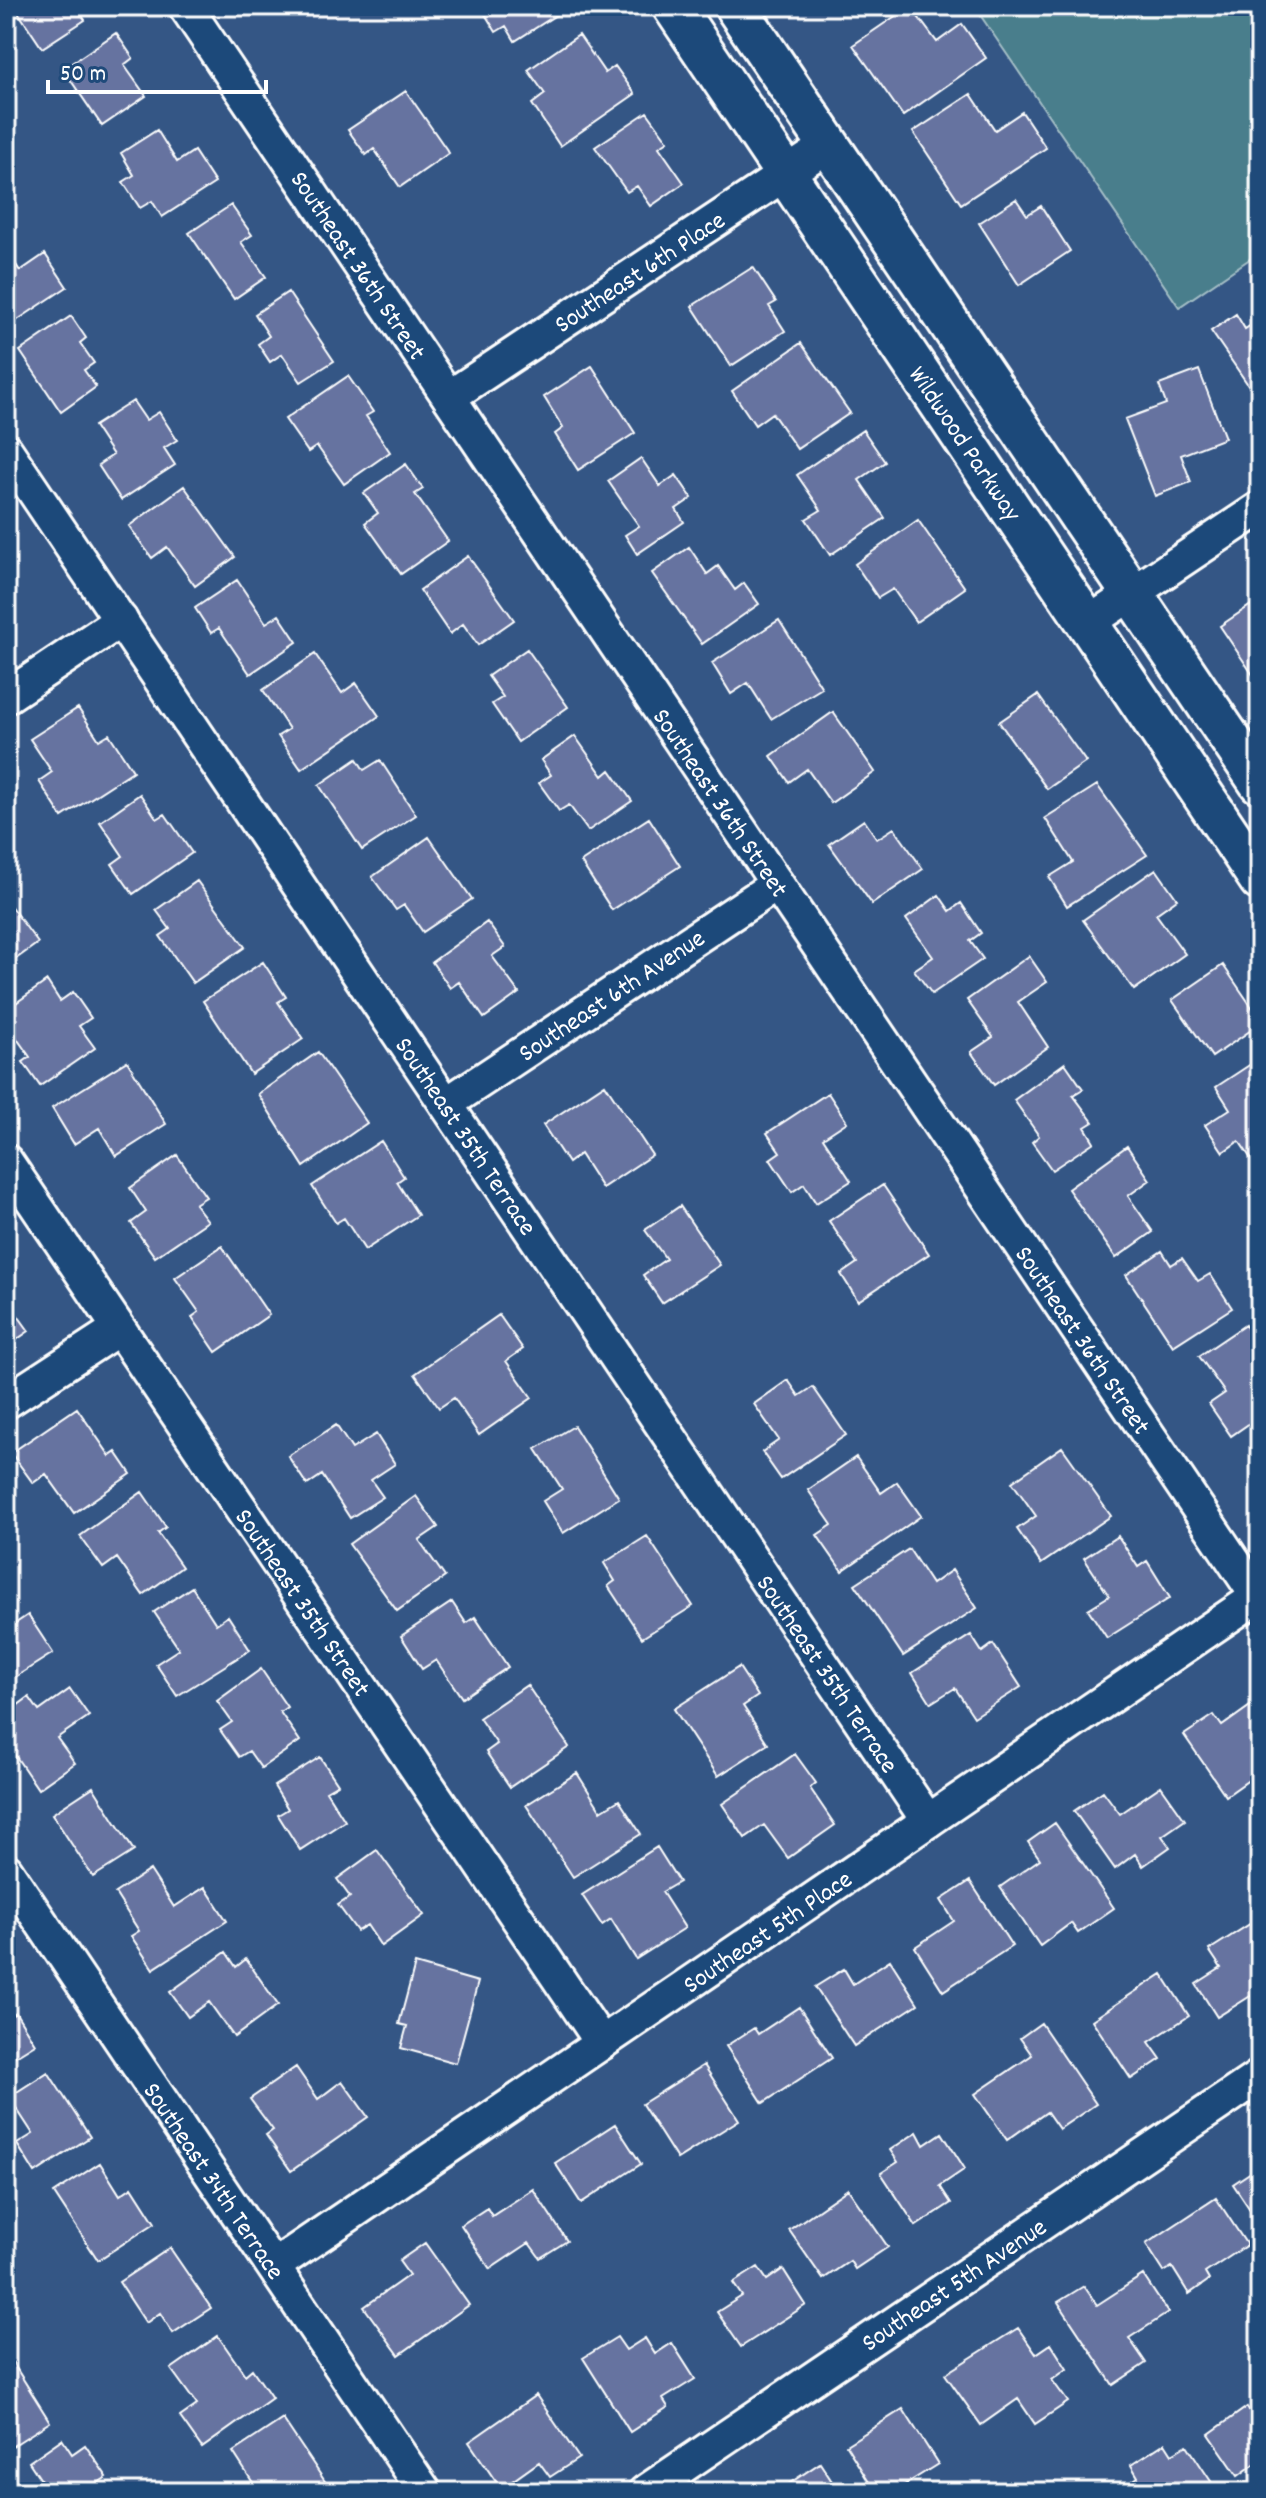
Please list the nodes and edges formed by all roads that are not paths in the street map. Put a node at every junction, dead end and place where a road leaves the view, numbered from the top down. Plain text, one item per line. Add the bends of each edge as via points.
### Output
1 (185, 6) edge
2 (673, 6) edge
3 (735, 6) edge
4 (829, 145) junction
5 (786, 173) junction
6 (449, 397) junction
7 (6, 450) edge
8 (1260, 508) edge
9 (1132, 594) junction
10 (121, 620) junction
11 (1088, 623) junction
12 (6, 697) edge
13 (1260, 783) edge
14 (1260, 880) edge
15 (777, 884) junction
16 (446, 1104) junction
17 (6, 1161) edge
18 (118, 1329) junction
19 (6, 1402) edge
20 (1259, 1596) edge
21 (928, 1821) junction
22 (6, 1870) edge
23 (602, 2043) junction
24 (1260, 2076) edge
25 (274, 2266) junction
26 (420, 2490) edge
27 (645, 2492) edge

1 - 6 street, Southeast 36th Street
2 - 5 street, Wildwood Parkway
3 - 4 street, Wildwood Parkway
4 - 5 street, Southeast 6th Place
4 - 9 street, Wildwood Parkway
5 - 6 street, Southeast 6th Place
5 - 11 street, Wildwood Parkway
6 - 15 street, Southeast 36th Street
7 - 10 street, Southeast 35th Terrace
8 - 9 street
9 - 11 street
9 - 13 street, Wildwood Parkway
10 - 12 street
10 - 16 street, Southeast 35th Terrace
11 - 14 street, Wildwood Parkway
15 - 16 street, Southeast 6th Avenue
15 - 20 street, Southeast 36th Street
16 - 21 street, Southeast 35th Terrace
17 - 18 street, Southeast 35th Street
18 - 19 street
18 - 23 street, Southeast 35th Street
20 - 21 street, Southeast 5th Place
21 - 23 street, Southeast 5th Place
22 - 25 street, Southeast 34th Terrace
23 - 25 street, Southeast 5th Place
24 - 27 street, Southeast 5th Avenue
25 - 26 street, Southeast 34th Terrace

